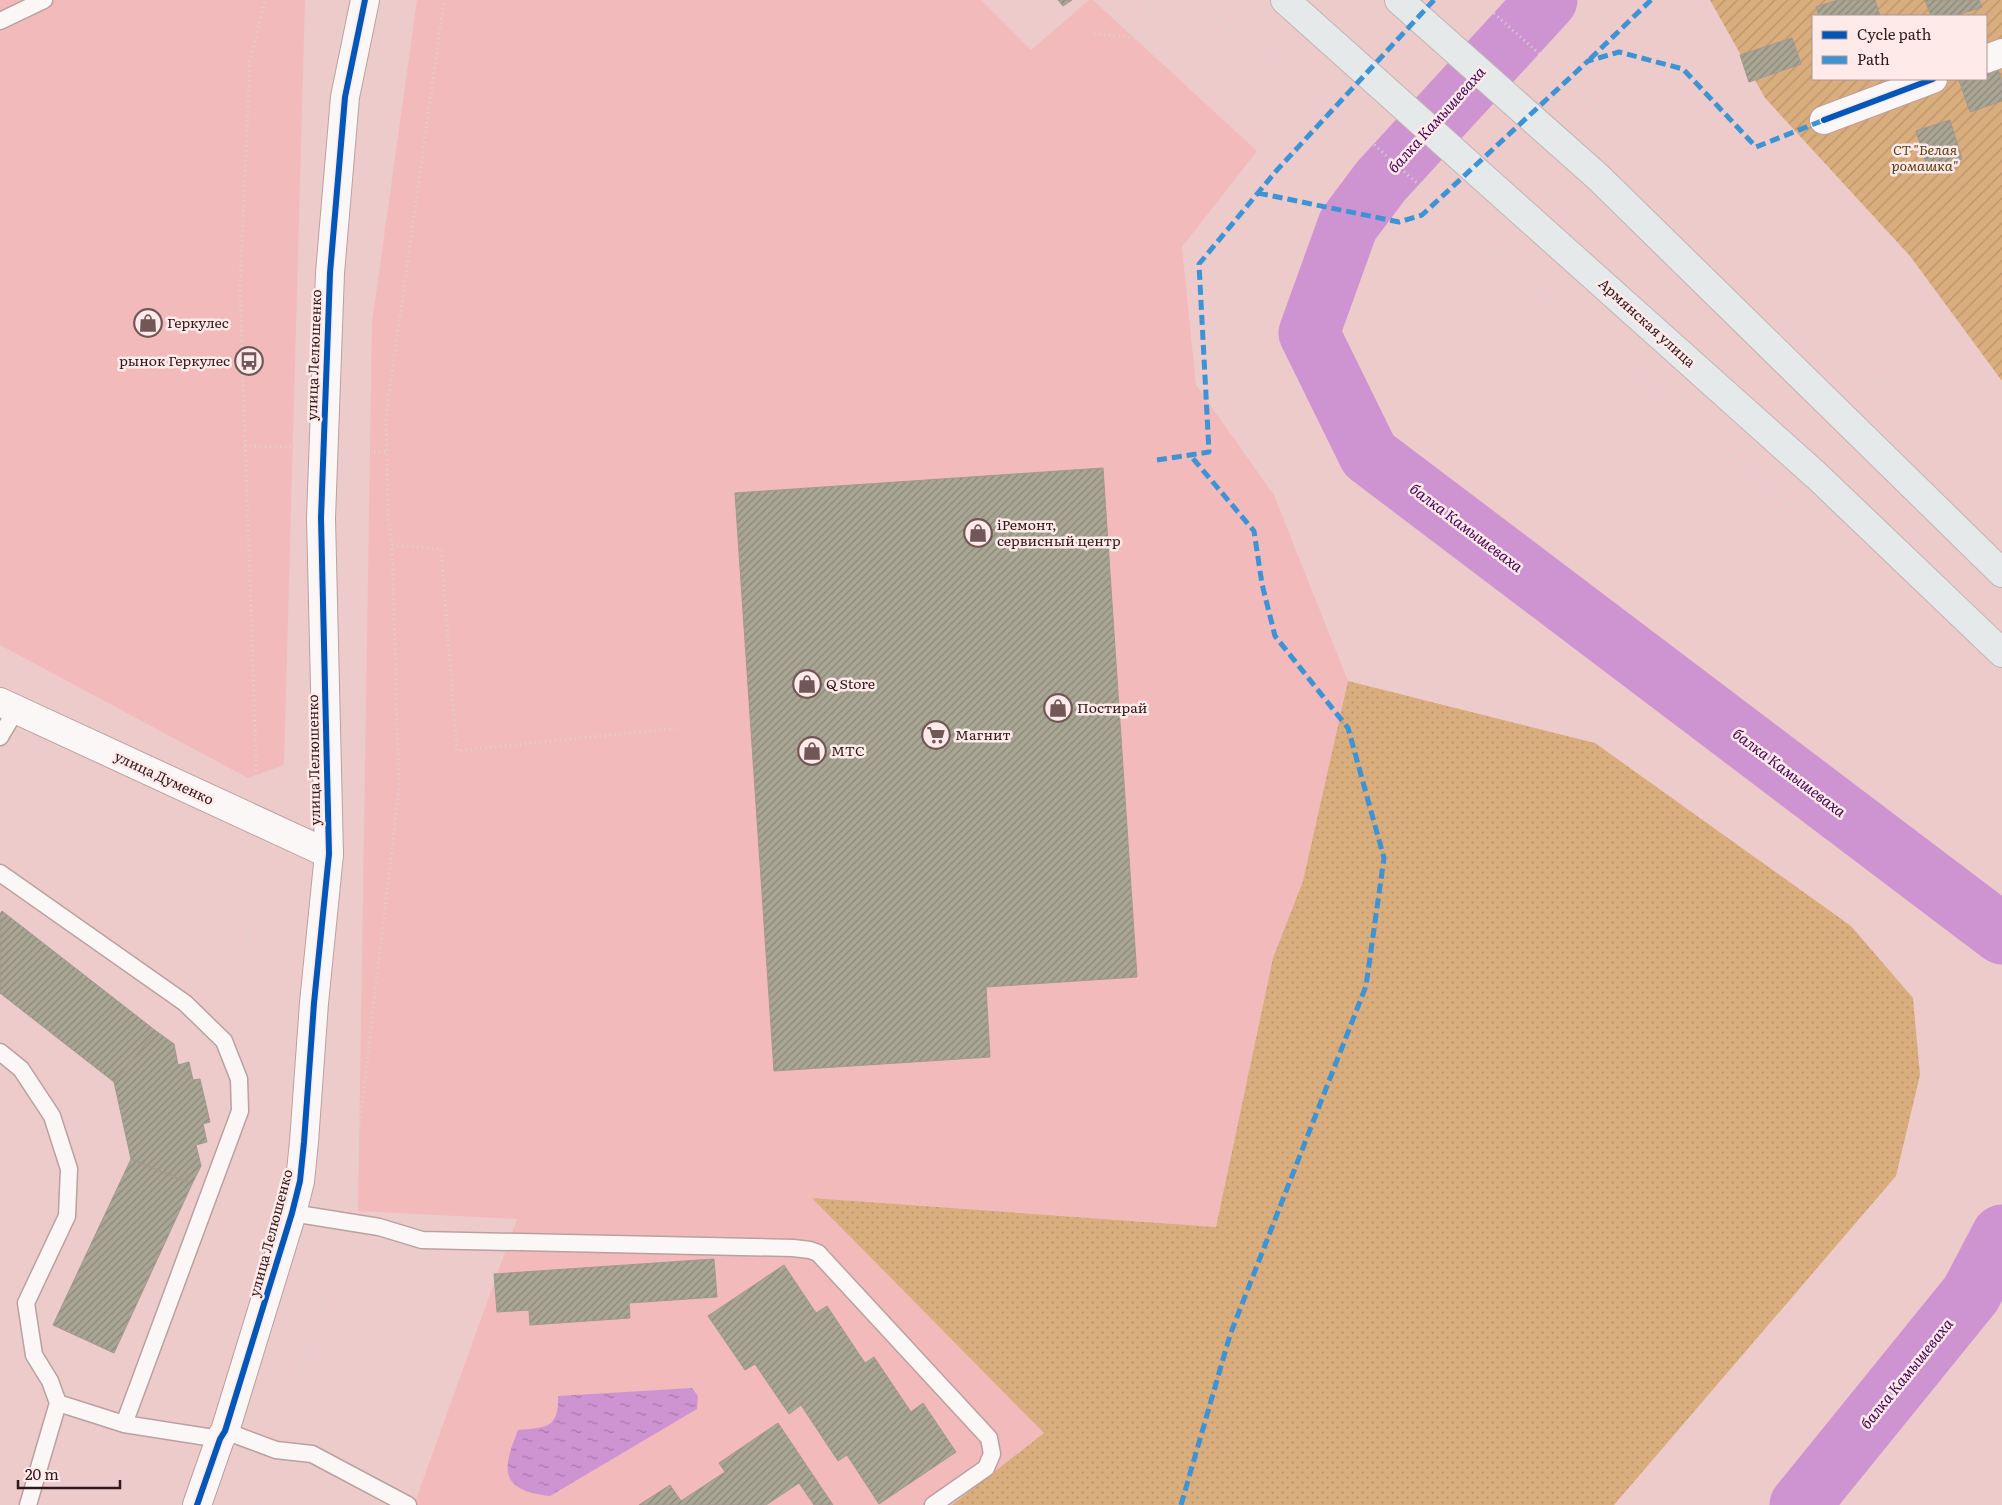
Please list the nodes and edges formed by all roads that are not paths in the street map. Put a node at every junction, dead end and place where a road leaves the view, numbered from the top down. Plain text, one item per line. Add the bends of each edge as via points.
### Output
1 (44, 0) edge
2 (365, 0) edge
3 (1286, 0) edge
4 (1399, 0) edge
5 (0, 20) edge
6 (2002, 53) edge
7 (1987, 59) edge
8 (1930, 80) edge
9 (1824, 120) dead end
10 (2002, 573) edge
11 (2002, 653) edge
12 (8, 706) edge
13 (0, 737) edge
14 (329, 854) junction
15 (0, 874) edge
16 (0, 1052) edge
17 (292, 1213) junction
18 (58, 1403) junction
19 (124, 1424) junction
20 (222, 1435) junction
21 (28, 1505) edge
22 (197, 1505) edge
23 (408, 1505) edge
24 (933, 1505) edge

1 - 5 lane
2 - 14 street, улица Лелюшенко via 345,97 330,273 321,518
3 - 11 main road, Армянская улица via 1817,476
4 - 10 main road via 1598,177
6 - 7 street
8 - 9 street
12 - 13 lane
12 - 14 street, улица Думенко
14 - 17 street, улица Лелюшенко via 300,1181
15 - 19 lane via 185,1003 224,1041 239,1079 240,1111
16 - 18 lane via 21,1068 52,1116 69,1169 67,1216 26,1303 34,1355 50,1381
17 - 20 street, улица Лелюшенко
17 - 24 lane via 379,1228 422,1240 793,1248 818,1253 989,1438 992,1454 986,1468
18 - 19 lane
18 - 21 lane
19 - 20 lane
20 - 22 street, улица Лелюшенко
20 - 23 lane via 276,1450 312,1454

